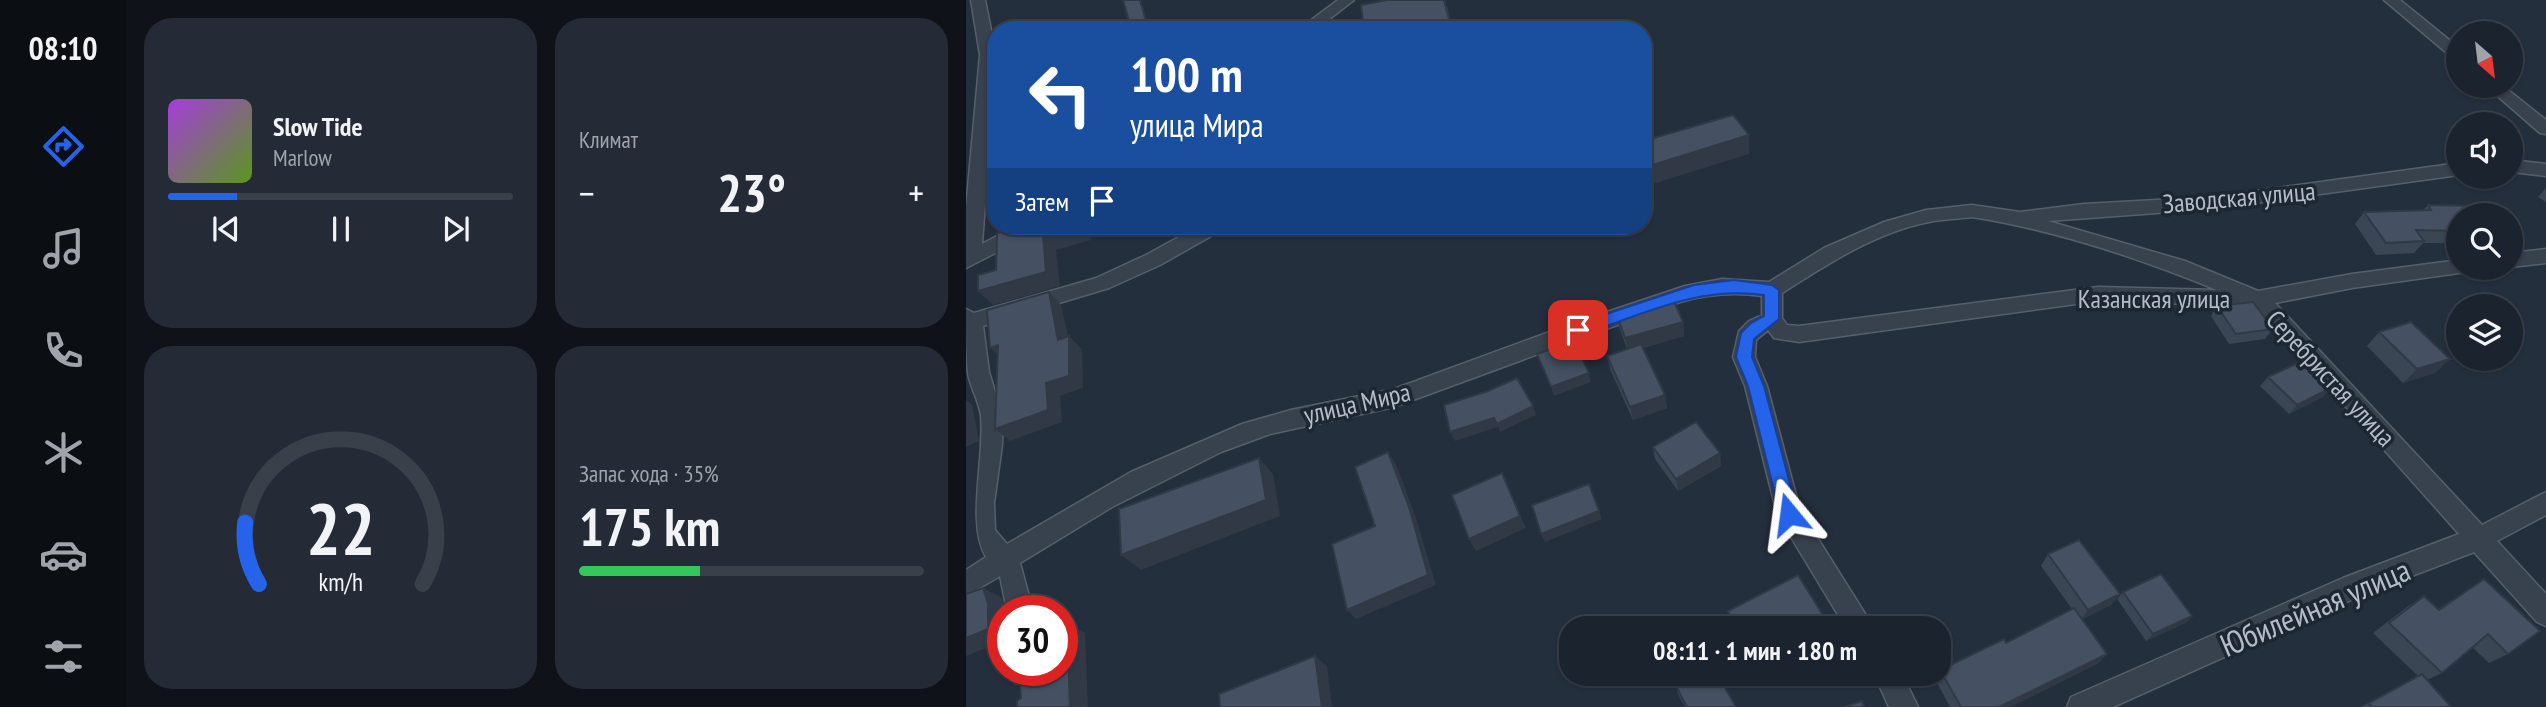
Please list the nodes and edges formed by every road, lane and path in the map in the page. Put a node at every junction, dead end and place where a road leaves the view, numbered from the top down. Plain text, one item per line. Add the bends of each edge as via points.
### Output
1 (978, 0) edge
2 (1347, 0) edge
3 (2391, 0) edge
4 (1318, 21) edge
5 (987, 32) edge
6 (2446, 45) edge
7 (987, 93) edge
8 (2509, 98) edge
9 (2546, 129) edge
10 (2523, 167) edge
11 (2546, 170) edge
12 (2446, 171) edge
13 (2018, 218) junction
14 (1014, 235) edge
15 (1197, 235) edge
16 (2546, 256) edge
17 (2523, 259) edge
18 (968, 260) edge
19 (2446, 269) edge
20 (1772, 290) junction
21 (2257, 299) junction
22 (969, 319) edge
23 (1772, 319) junction
24 (2546, 503) edge
25 (2480, 538) junction
26 (1005, 559) junction
27 (966, 584) edge
28 (1017, 595) edge
29 (2546, 613) edge
30 (1853, 616) edge
31 (1893, 686) edge
32 (1904, 707) edge
33 (2081, 707) edge

1 - 5 street
2 - 4 street
3 - 6 street
7 - 18 street
8 - 9 street
10 - 11 street
12 - 13 street, Заводская улица via 2211,202
13 - 20 street via 1972,211 1926,216 1831,253
13 - 21 street, Серебристая улица via 2178,266
14 - 18 street
15 - 22 street via 1102,282
16 - 17 street
19 - 21 street, Казанская улица
20 - 23 street
20 - 26 street, улица Мира via 1734,285 1694,290 1400,397 1292,418 1247,432 1098,502
21 - 23 street, Казанская улица via 2098,294 1799,334 1781,332
21 - 25 street, Серебристая улица
22 - 26 street via 976,331 977,368 992,420 982,526 988,545
23 - 30 street via 1746,337 1744,357 1756,386 1789,514
24 - 25 street, Юбилейная улица
25 - 29 street, Серебристая улица
25 - 33 street, Юбилейная улица via 2352,587
26 - 27 street, улица Мира
26 - 28 street
31 - 32 street

